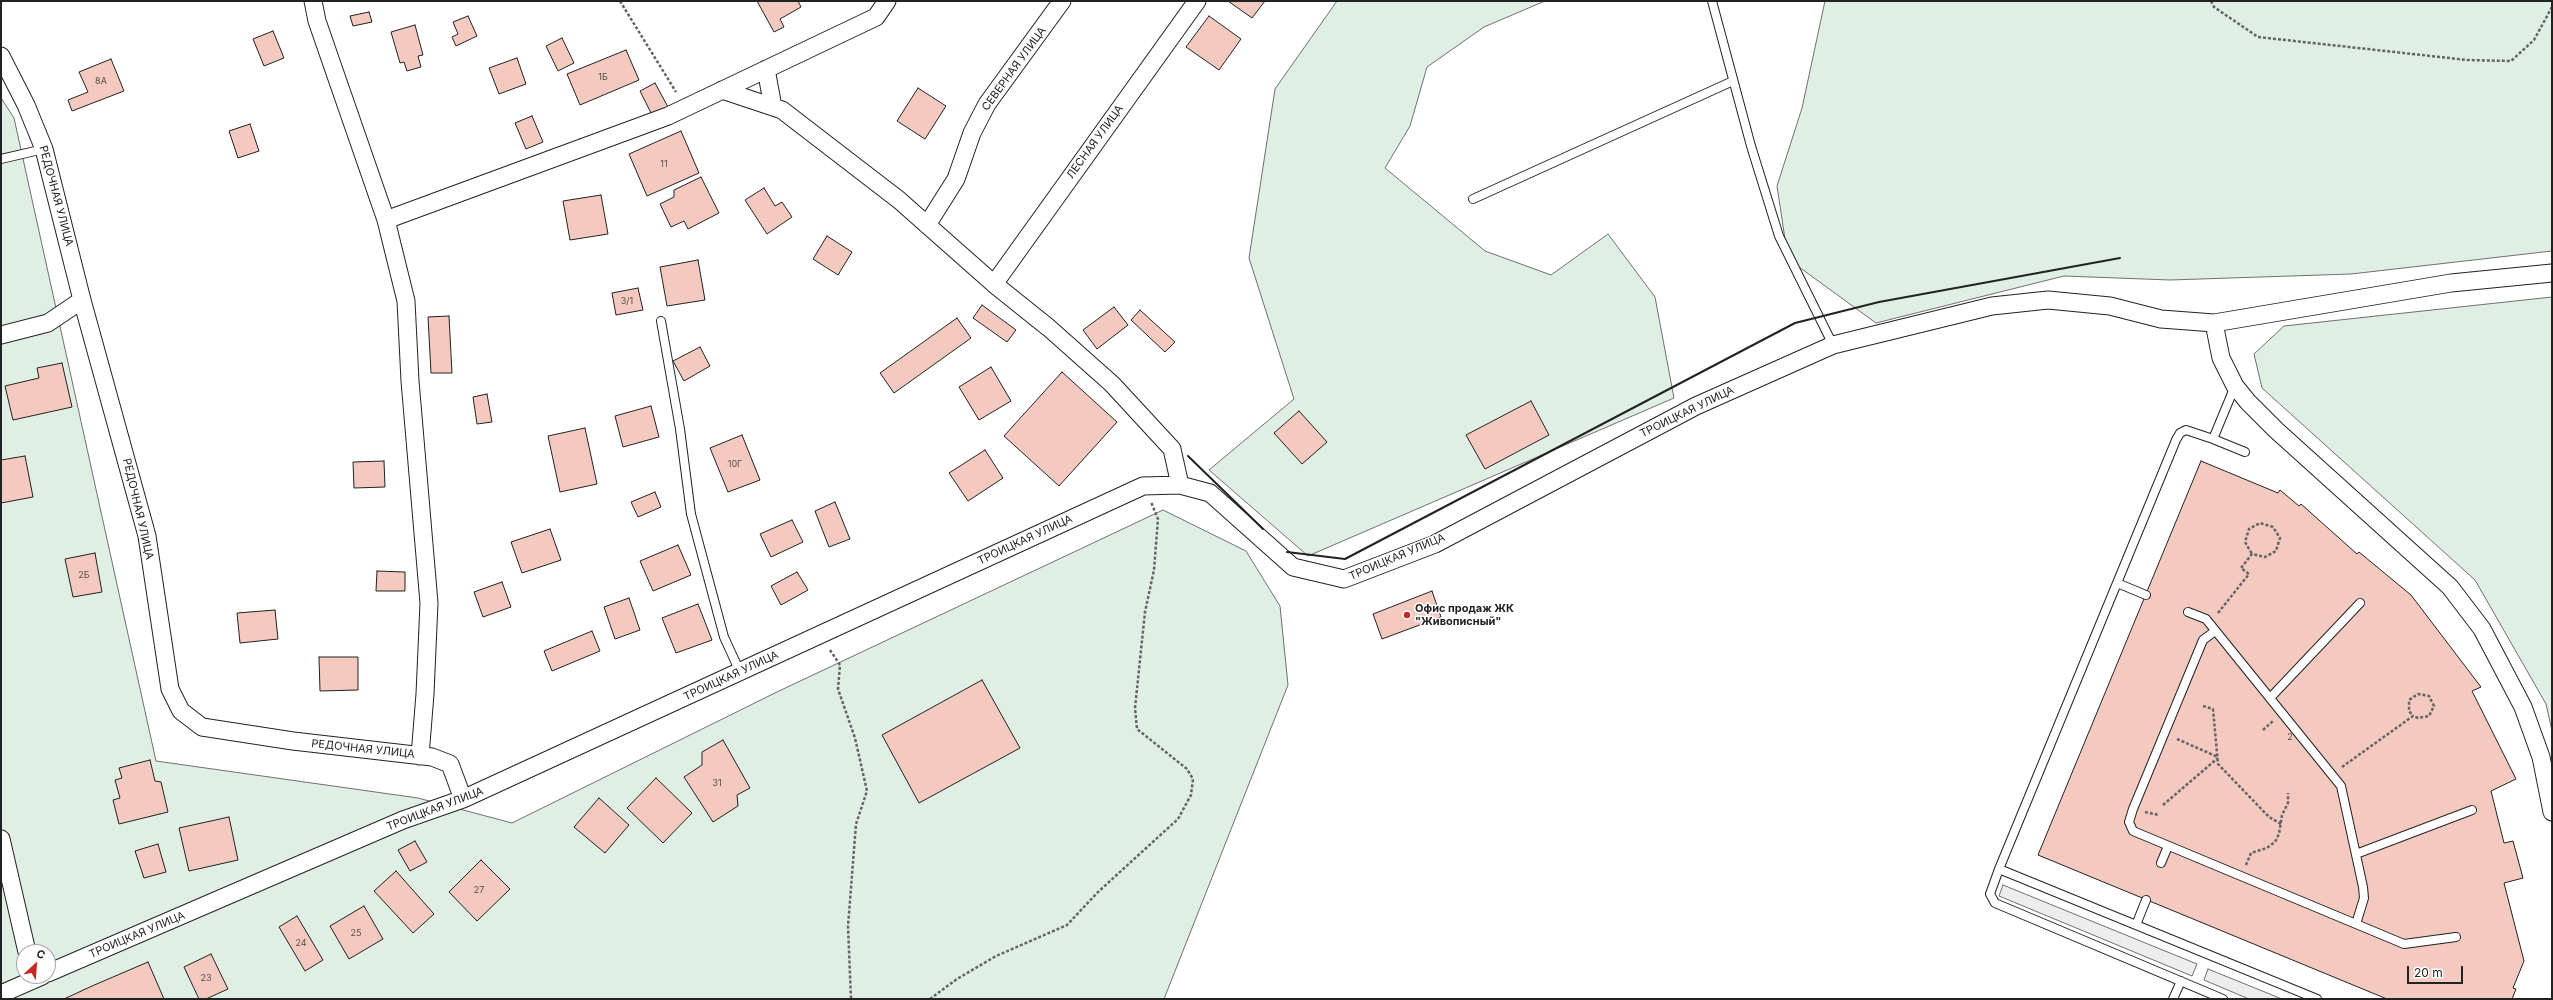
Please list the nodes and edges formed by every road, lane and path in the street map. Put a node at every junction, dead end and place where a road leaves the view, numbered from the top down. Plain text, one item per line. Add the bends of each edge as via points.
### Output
1 (313, 1) edge
2 (620, 1) edge
3 (887, 1) edge
4 (1062, 1) edge
5 (1197, 1) edge
6 (1712, 1) edge
7 (2211, 1) edge
8 (2552, 7) edge
9 (1, 56) edge
10 (766, 69) junction
11 (1733, 82) junction
12 (722, 90) junction
13 (773, 107) junction
14 (686, 108) junction
15 (44, 149) junction
16 (1, 159) edge
17 (1473, 199) dead end
18 (386, 220) junction
19 (927, 225) junction
20 (2552, 273) edge
21 (994, 284) junction
22 (82, 300) junction
23 (661, 321) dead end
24 (2214, 323) junction
25 (1, 335) edge
26 (1833, 345) junction
27 (2235, 386) junction
28 (2213, 439) junction
29 (2245, 452) dead end
30 (1180, 485) junction
31 (1143, 486) junction
32 (2252, 554) junction
33 (2117, 583) junction
34 (2146, 595) dead end
35 (2360, 603) dead end
36 (2188, 612) dead end
37 (2215, 617) dead end
38 (2215, 631) junction
39 (823, 633) junction
40 (740, 672) junction
41 (2270, 698) junction
42 (2203, 706) dead end
43 (2413, 716) junction
44 (2275, 719) dead end
45 (2262, 730) dead end
46 (2172, 738) dead end
47 (420, 756) junction
48 (2218, 758) junction
49 (2340, 769) dead end
50 (2288, 793) dead end
51 (463, 799) junction
52 (2163, 805) dead end
53 (2472, 810) dead end
54 (2144, 812) dead end
55 (2552, 812) edge
56 (2158, 815) dead end
57 (2281, 824) junction
58 (1, 839) edge
59 (2168, 846) junction
60 (2356, 854) junction
61 (2161, 863) dead end
62 (2000, 869) junction
63 (2242, 876) junction
64 (2146, 900) dead end
65 (2356, 924) junction
66 (2136, 925) junction
67 (2456, 937) dead end
68 (25, 944) edge
69 (56, 969) edge
70 (2180, 981) junction
71 (22, 984) edge
72 (1, 994) edge
73 (851, 999) edge
74 (930, 999) edge
75 (2173, 999) edge
76 (2223, 999) edge
77 (2317, 999) edge

1 - 18 street via 317,21
2 - 14 path
3 - 10 street via 876,17
4 - 19 street, СЕВЕРНАЯ УЛИЦА via 987,104 972,133 956,179
5 - 21 street, ЛЕСНАЯ УЛИЦА
6 - 11 lane
7 - 8 path via 2214,7 2258,37 2459,59 2504,61 2511,61 2534,40
9 - 15 street, РЕДОЧНАЯ УЛИЦА via 26,105
10 - 12 street
10 - 13 street
11 - 17 lane
11 - 26 lane via 1779,236
12 - 13 street
12 - 14 street
13 - 19 street via 794,119 899,200
14 - 18 street
15 - 16 lane
15 - 22 street, РЕДОЧНАЯ УЛИЦА
18 - 47 street via 406,301 428,603
19 - 21 street
20 - 24 street, ТРОИЦКАЯ УЛИЦА via 2451,283
21 - 30 street via 1112,384 1172,449
22 - 25 street via 48,323
22 - 47 street, РЕДОЧНАЯ УЛИЦА via 146,536 170,690 180,711 202,727 293,742
23 - 40 lane via 680,429 691,514 724,637
24 - 26 street, ТРОИЦКАЯ УЛИЦА via 2161,319 2110,306 2048,300 1992,306
24 - 27 street via 2221,358
26 - 30 street, ТРОИЦКАЯ УЛИЦА via 1696,406 1435,544 1344,579 1293,566 1210,493
27 - 28 lane
27 - 55 street via 2276,430 2450,587 2482,629 2523,707 2541,757
28 - 29 lane
28 - 33 lane via 2186,430 2180,433
30 - 31 street, ТРОИЦКАЯ УЛИЦА
31 - 39 street, ТРОИЦКАЯ УЛИЦА
31 - 74 path via 1158,519 1154,570 1145,612 1134,708 1137,729 1187,769 1193,779 1191,795 1178,819 1098,892 1067,925 996,956 957,979
32 - 32 path via 2265,557 2276,551 2280,538 2273,527 2260,523 2249,530 2245,542
32 - 37 path via 2241,568 2249,574
33 - 34 lane
33 - 62 lane
35 - 41 lane
36 - 38 lane via 2206,619
38 - 41 lane
38 - 59 lane via 2203,640 2130,822 2133,831
39 - 40 street, ТРОИЦКАЯ УЛИЦА
39 - 73 path via 827,646 840,665 838,689 855,738 867,791 856,824 848,926
40 - 51 street, ТРОИЦКАЯ УЛИЦА
41 - 60 lane via 2341,786
42 - 48 path via 2213,709
43 - 43 path via 2423,718 2432,712 2434,706 2429,696 2418,694 2409,700 2409,712
43 - 49 path
44 - 45 path
46 - 48 path
47 - 51 street, РЕДОЧНАЯ УЛИЦА via 432,757 450,764
48 - 52 path
48 - 57 path via 2218,764 2269,817
50 - 57 path via 2288,803
51 - 69 street, ТРОИЦКАЯ УЛИЦА via 403,820
53 - 60 lane
54 - 56 path
57 - 63 path via 2275,842 2268,848 2251,853
58 - 68 street
59 - 61 lane
59 - 63 lane
60 - 65 lane via 2364,898
62 - 66 lane
62 - 70 lane via 1990,894 1995,903
63 - 65 lane
64 - 66 lane
65 - 67 lane via 2404,944
66 - 77 lane
70 - 75 lane
70 - 76 lane
71 - 72 street, ТРОИЦКАЯ УЛИЦА

